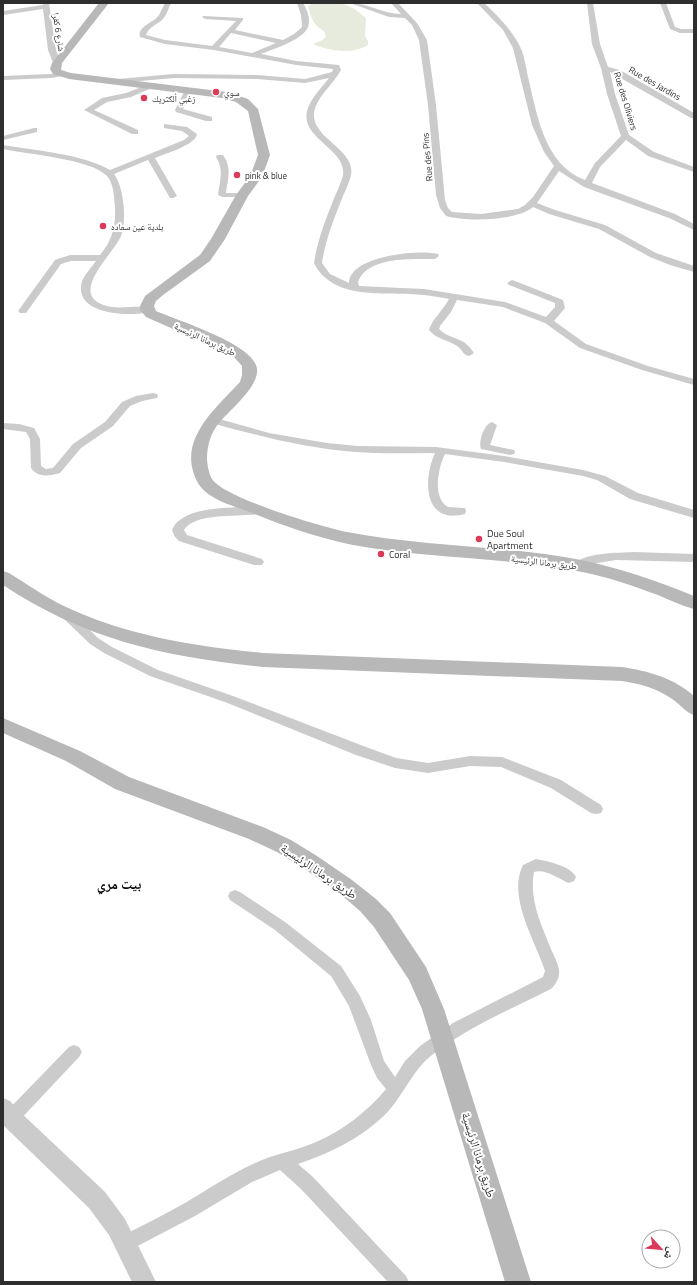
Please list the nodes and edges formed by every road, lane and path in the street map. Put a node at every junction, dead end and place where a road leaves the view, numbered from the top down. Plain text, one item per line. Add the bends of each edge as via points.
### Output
1 (104, 3) edge
2 (168, 3) edge
3 (300, 3) edge
4 (352, 3) edge
5 (394, 3) edge
6 (480, 3) edge
7 (590, 3) edge
8 (664, 3) edge
9 (46, 5) edge
10 (3, 13) edge
11 (407, 16) junction
12 (205, 18) dead end
13 (230, 31) junction
14 (694, 31) edge
15 (282, 42) junction
16 (214, 48) junction
17 (253, 55) junction
18 (605, 68) junction
19 (58, 69) junction
20 (335, 74) junction
21 (3, 78) edge
22 (118, 81) junction
23 (155, 85) junction
24 (189, 90) junction
25 (694, 116) edge
26 (209, 119) dead end
27 (167, 126) dead end
28 (34, 130) dead end
29 (135, 132) dead end
30 (625, 136) junction
31 (3, 138) edge
32 (3, 147) edge
33 (150, 157) junction
34 (220, 157) dead end
35 (558, 167) junction
36 (694, 170) edge
37 (109, 173) junction
38 (589, 181) junction
39 (242, 195) junction
40 (173, 196) dead end
41 (531, 203) junction
42 (694, 227) edge
43 (435, 256) dead end
44 (102, 258) junction
45 (694, 269) edge
46 (512, 283) dead end
47 (356, 289) junction
48 (454, 297) junction
49 (147, 310) junction
50 (23, 311) dead end
51 (548, 321) junction
52 (469, 353) dead end
53 (694, 382) edge
54 (153, 396) dead end
55 (212, 420) junction
56 (492, 425) dead end
57 (3, 426) edge
58 (442, 451) junction
59 (571, 471) junction
60 (259, 510) junction
61 (461, 511) dead end
62 (694, 514) edge
63 (694, 558) edge
64 (258, 562) dead end
65 (579, 566) junction
66 (3, 577) edge
67 (694, 603) edge
68 (66, 614) junction
69 (694, 708) edge
70 (3, 725) edge
71 (596, 809) dead end
72 (569, 877) dead end
73 (235, 896) dead end
74 (442, 1039) junction
75 (74, 1052) dead end
76 (396, 1089) junction
77 (7, 1113) edge
78 (283, 1162) junction
79 (126, 1243) junction
80 (144, 1282) edge
81 (400, 1282) edge
82 (518, 1282) edge

1 - 19 main road
2 - 16 street via 161,16 147,27 142,36 165,42
3 - 15 street via 305,15 304,29 298,35
4 - 11 street via 391,16
5 - 11 street, Rue des Pins
6 - 35 street via 504,28 517,48 541,139
7 - 18 street, Rue des Oliviers via 596,44
8 - 14 street via 672,28
9 - 10 street
9 - 19 street, شارع 6 كفرا via 52,50
11 - 41 street, Rue des Pins via 419,29 423,40 440,195 444,208 456,216 493,215 518,212
12 - 13 street via 240,18
13 - 15 street
13 - 16 street
15 - 17 street
16 - 17 street
17 - 20 street via 303,64 334,66 337,70
18 - 25 street, Rue des Jardins
18 - 30 street, Rue des Oliviers
19 - 21 street via 51,76
19 - 22 main road
20 - 22 street via 305,81 257,77 174,76
20 - 47 street via 312,108 310,118 321,136 346,162 348,169 318,263 331,279
22 - 23 main road
23 - 24 main road
23 - 29 street via 105,100 88,110
24 - 26 street via 179,108 180,111
24 - 39 main road via 238,98 250,105 254,111 264,155 256,177
27 - 33 street via 187,130 194,137
28 - 31 street
30 - 36 street, Rue des Oliviers via 651,154
30 - 38 street via 610,151
32 - 37 street via 77,161
33 - 37 street
33 - 40 street
34 - 39 street via 224,161 226,176 222,195
35 - 38 street via 577,180
35 - 41 street
37 - 44 street via 118,192 118,231
38 - 42 street
39 - 49 main road via 205,258 150,299
41 - 45 street via 602,227 653,255
43 - 47 street via 372,263 354,276
44 - 49 street via 84,287 85,296 94,304 114,310
44 - 50 street via 79,258 58,262
46 - 51 street via 559,301 560,308
47 - 48 street via 413,291
48 - 51 street via 505,305
48 - 52 street via 434,330 438,335 464,345
49 - 55 main road, طريق برمانا الرئيسية via 150,314 230,348 247,361 249,379
51 - 53 street via 580,345
54 - 57 street via 126,404 108,424 83,441 59,468 51,473 36,468 35,439 30,430
55 - 58 street via 268,436 327,446 364,450
55 - 60 main road, طريق برمانا الرئيسية via 205,430 199,454 204,478 209,486 219,492
56 - 59 street via 485,447 564,462
58 - 59 street
58 - 61 street via 433,473 436,502 444,510
59 - 62 street via 602,478 634,496
60 - 64 street via 203,516 187,520 178,530 183,538
60 - 65 main road, طريق برمانا الرئيسية via 355,540
63 - 65 street via 602,557 586,561
65 - 67 main road, طريق برمانا الرئيسية via 620,575
66 - 68 main road via 33,597
68 - 69 main road via 126,637 230,657 622,674 642,677 663,685 682,696
68 - 71 street via 94,641 154,673 230,698 361,751 395,763 428,768 470,761 502,762 556,784
70 - 74 main road, طريق برمانا الرئيسية via 73,756 122,783 277,842 345,886 368,905 398,942 425,988
72 - 74 street via 552,868 536,865 528,869 526,876 529,909 551,967 550,980
73 - 76 street via 280,926 342,978 363,1019 378,1067 386,1080
74 - 76 street via 410,1066
74 - 82 main road, طريق برمانا الرئيسية
75 - 77 street
76 - 78 street via 384,1104 340,1138
77 - 79 street via 97,1200
78 - 79 street via 246,1176
78 - 81 street via 307,1183
79 - 80 street

